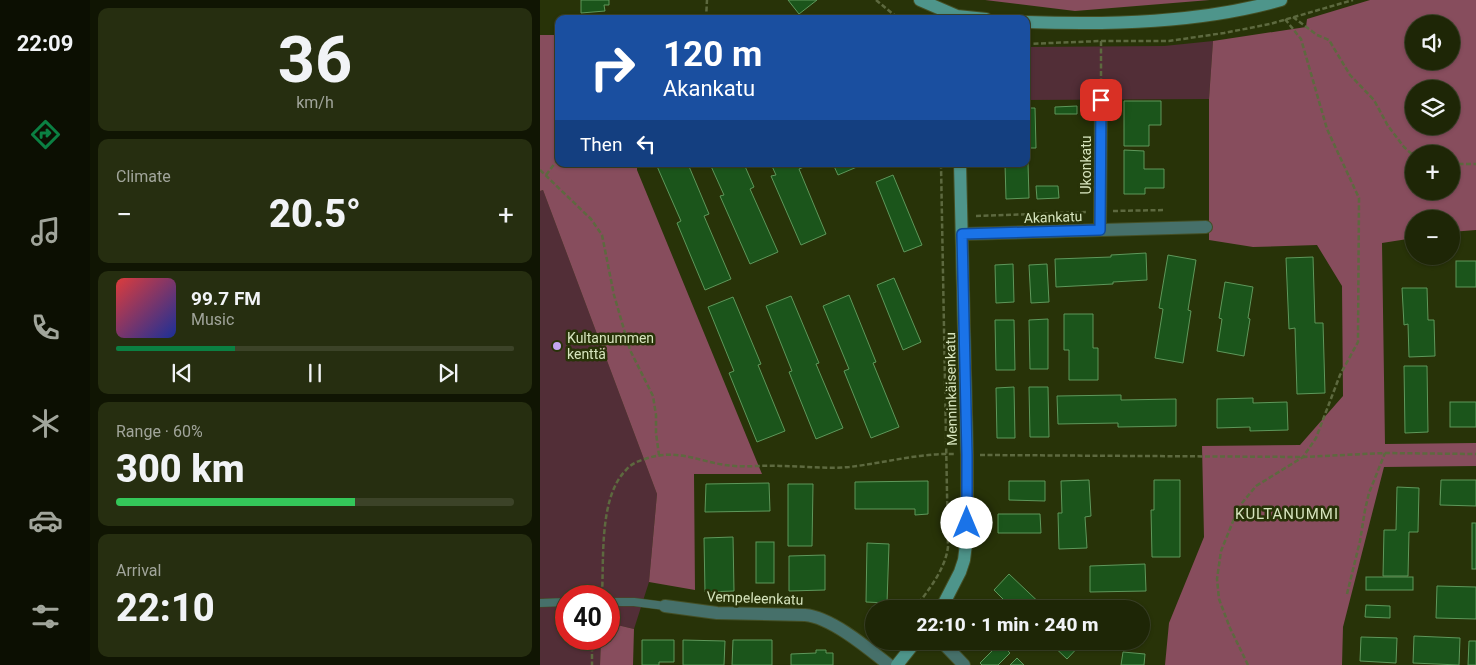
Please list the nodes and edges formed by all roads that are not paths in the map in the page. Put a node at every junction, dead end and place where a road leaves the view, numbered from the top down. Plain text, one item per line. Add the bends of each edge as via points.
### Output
1 (920, 0) edge
2 (1281, 0) edge
3 (1259, 2) edge
4 (953, 15) edge
5 (1030, 22) edge
6 (1101, 100) road end
7 (960, 167) edge
8 (1206, 227) dead end
9 (1100, 230) junction
10 (962, 234) junction
11 (946, 600) edge
12 (555, 602) edge
13 (620, 602) edge
14 (540, 603) edge
15 (665, 606) joint
16 (909, 650) edge
17 (950, 650) edge
18 (889, 665) edge
19 (897, 665) edge
20 (964, 665) edge

1 - 4 street
2 - 3 street
3 - 5 street via 1217,14 1167,20
6 - 9 street, Ukonkatu
7 - 10 street, Menninkäisenkatu
8 - 9 street, Akankatu
9 - 10 street, Akankatu
10 - 11 street, Menninkäisenkatu via 967,536 964,560
12 - 14 lane
13 - 15 lane
15 - 18 street, Vempeleenkatu via 717,613 818,617
16 - 19 street
17 - 20 street

